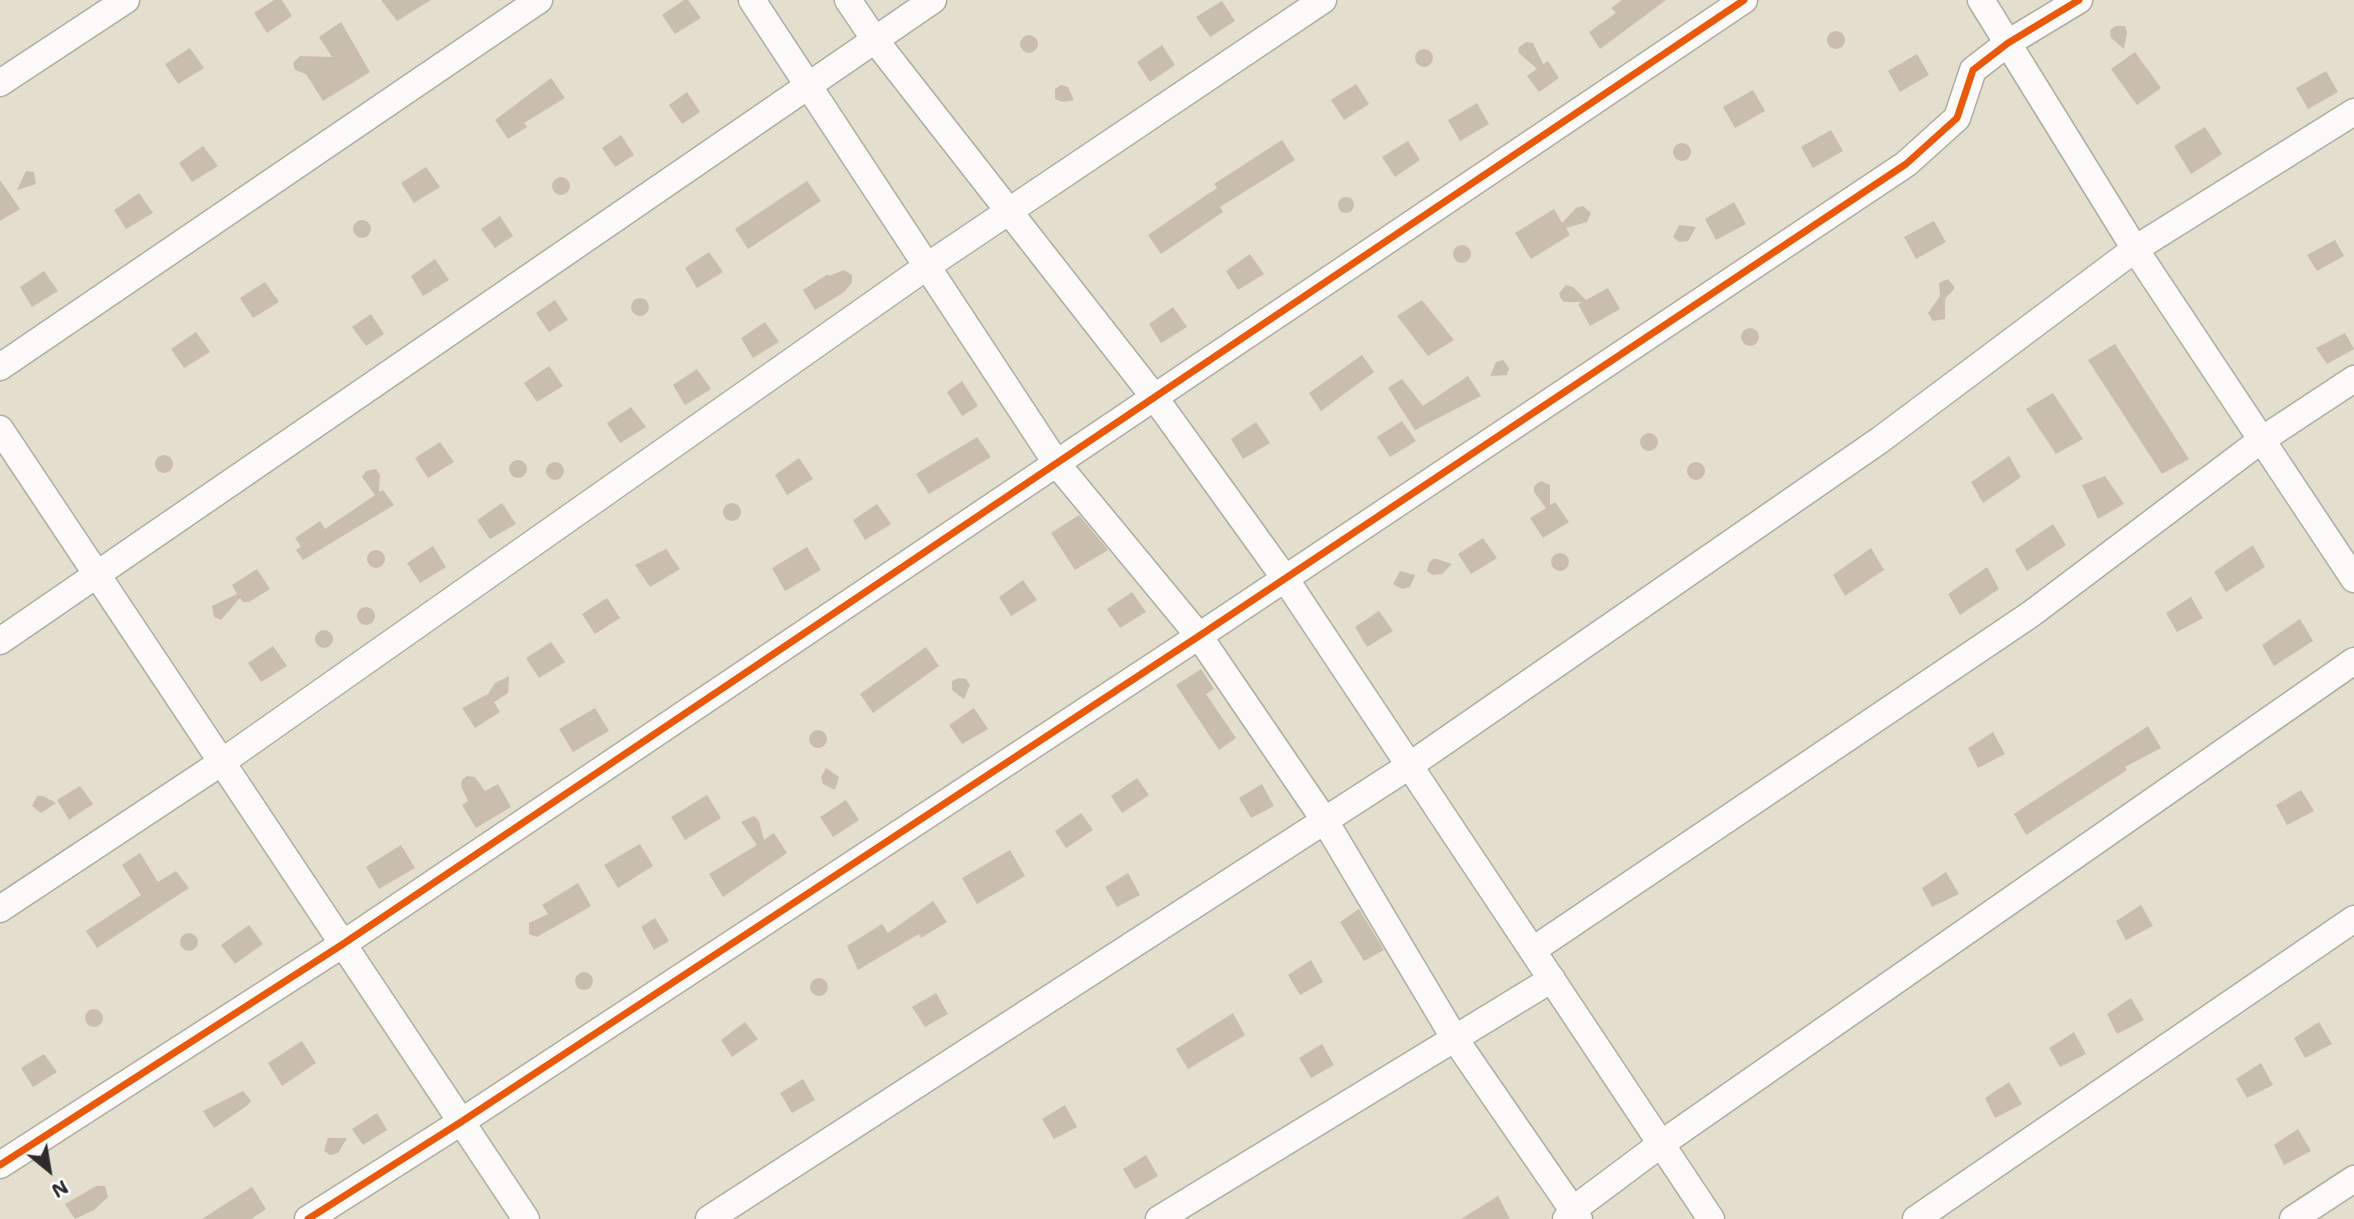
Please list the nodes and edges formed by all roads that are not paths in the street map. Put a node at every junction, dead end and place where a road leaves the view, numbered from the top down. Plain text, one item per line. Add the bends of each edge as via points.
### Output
1 (126, 0) edge
2 (540, 0) edge
3 (752, 0) edge
4 (848, 0) edge
5 (933, 0) edge
6 (1323, 0) edge
7 (1744, 0) edge
8 (1981, 0) edge
9 (2079, 0) edge
10 (875, 40) junction
11 (2008, 43) junction
12 (0, 83) edge
13 (807, 86) junction
14 (2354, 112) edge
15 (1008, 211) junction
16 (2135, 249) junction
17 (926, 267) junction
18 (0, 367) edge
19 (2354, 379) edge
20 (1155, 398) junction
21 (0, 429) edge
22 (2260, 441) junction
23 (1057, 464) junction
24 (97, 574) junction
25 (1284, 577) junction
26 (2354, 579) edge
27 (1199, 636) junction
28 (0, 641) edge
29 (2354, 661) edge
30 (222, 762) junction
31 (1409, 766) junction
32 (1325, 821) junction
33 (0, 909) edge
34 (2354, 919) edge
35 (343, 944) junction
36 (1533, 950) junction
37 (1552, 979) junction
38 (1455, 1038) junction
39 (461, 1122) junction
40 (1661, 1144) junction
41 (0, 1165) edge
42 (2354, 1179) edge
43 (1573, 1216) edge
44 (308, 1219) edge
45 (526, 1219) edge
46 (709, 1219) edge
47 (1158, 1219) edge
48 (1711, 1219) edge
49 (1916, 1219) edge
50 (2293, 1219) edge

1 - 12 street
2 - 18 street
3 - 13 street
4 - 10 street
5 - 10 street
6 - 15 street
7 - 20 street
8 - 11 street
9 - 11 street
10 - 13 street
10 - 15 street
11 - 16 street
11 - 25 street via 1973,70 1957,118 1906,164
13 - 17 street
13 - 24 street
14 - 16 street
15 - 17 street
15 - 20 street
16 - 22 street
16 - 31 street via 1881,440
17 - 23 street
17 - 30 street
19 - 22 street
20 - 23 street
20 - 25 street
21 - 24 street
22 - 26 street
22 - 36 street via 2031,614
23 - 27 street
23 - 35 street
24 - 28 street
24 - 30 street
25 - 27 street
25 - 31 street
27 - 32 street
27 - 39 street
29 - 40 street
30 - 33 street
30 - 35 street
31 - 32 street
31 - 36 street
32 - 38 street
32 - 46 street
34 - 49 street
35 - 39 street
35 - 41 street
36 - 37 street
37 - 38 street
37 - 40 street
38 - 43 street
38 - 47 street
39 - 44 street
39 - 45 street
40 - 43 street
40 - 48 street
42 - 50 street

